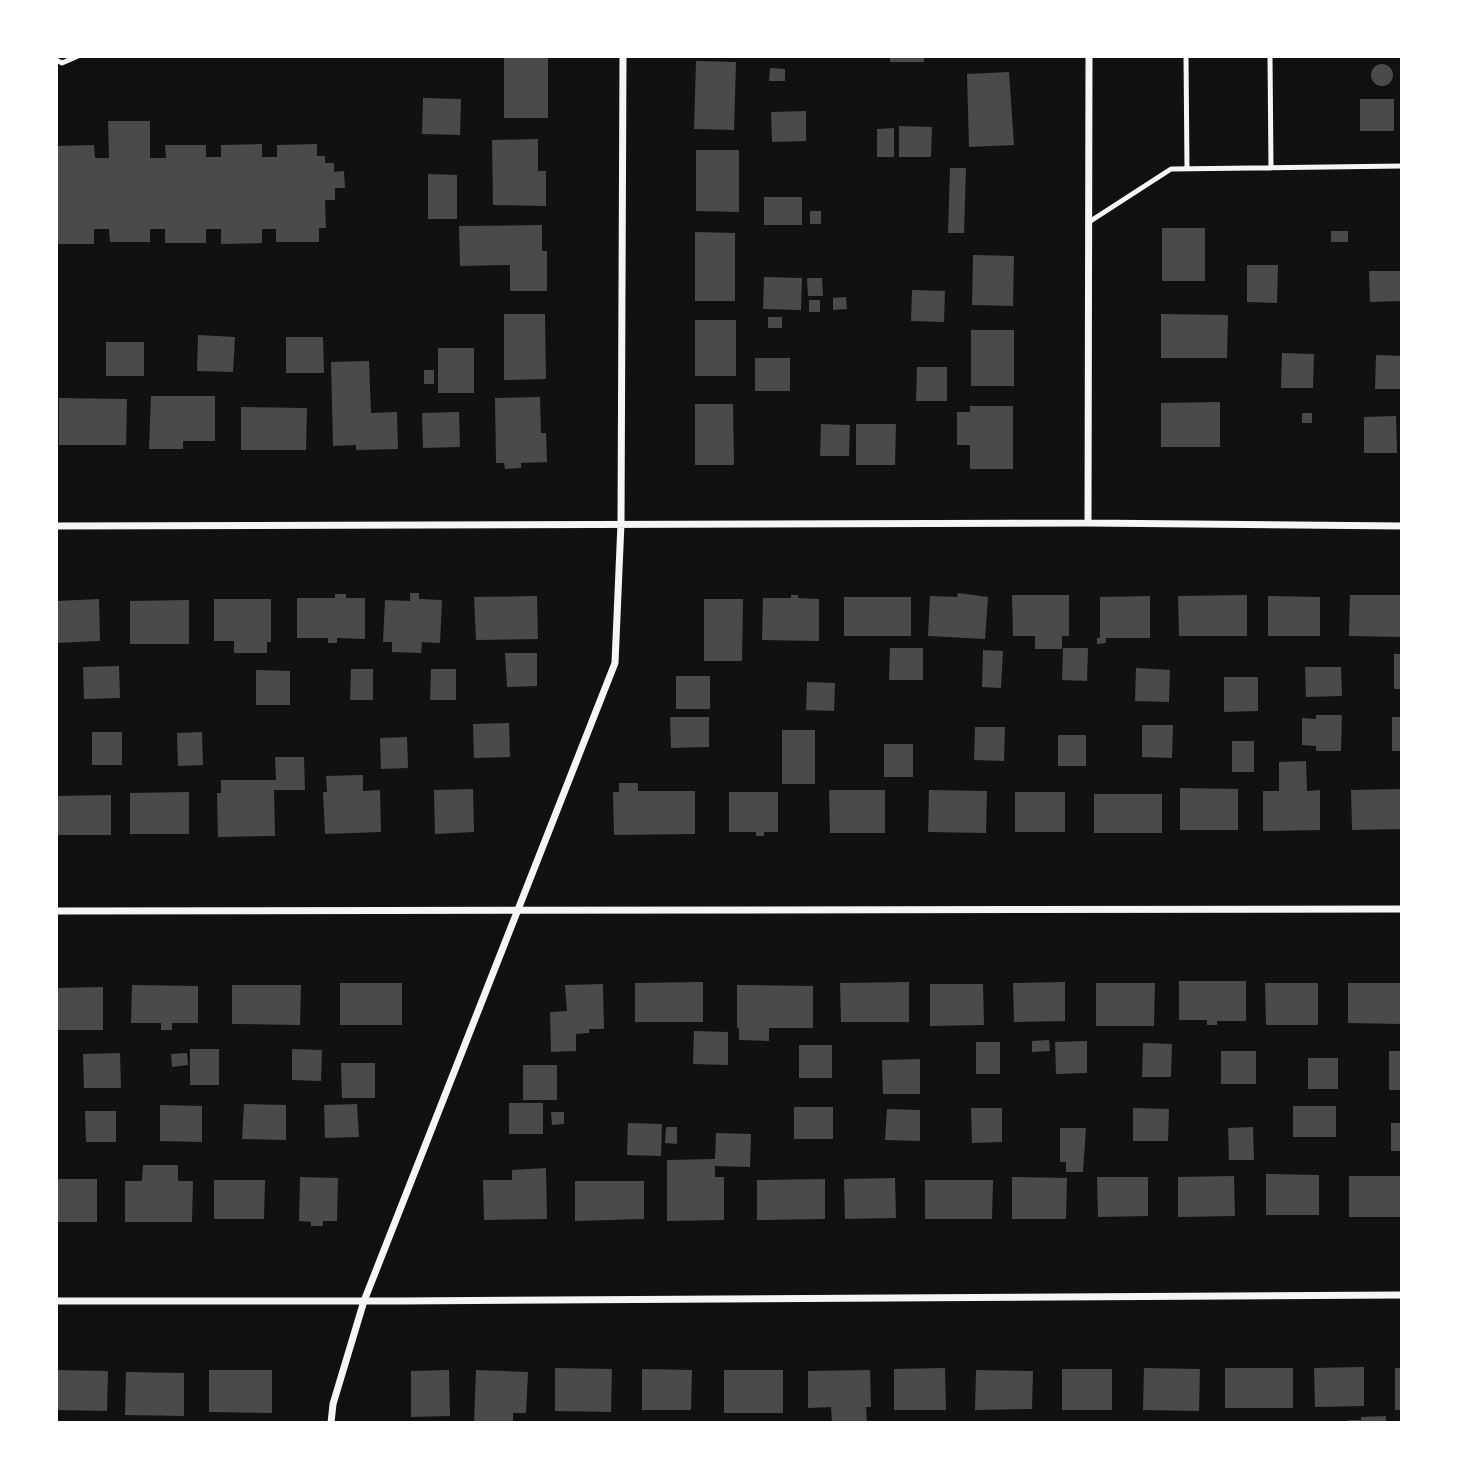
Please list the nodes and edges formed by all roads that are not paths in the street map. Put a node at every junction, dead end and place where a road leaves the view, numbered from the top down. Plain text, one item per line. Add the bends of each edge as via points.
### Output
1 (78, 56) edge
2 (623, 56) edge
3 (1090, 56) edge
4 (1185, 56) edge
5 (1270, 56) edge
6 (56, 60) edge
7 (1402, 166) edge
8 (1271, 168) junction
9 (1187, 169) junction
10 (1089, 222) junction
11 (621, 523) junction
12 (1088, 523) junction
13 (56, 526) edge
14 (1402, 526) edge
15 (520, 909) junction
16 (1402, 909) edge
17 (56, 911) edge
18 (1402, 1295) edge
19 (56, 1301) edge
20 (364, 1301) junction
21 (331, 1423) edge

1 - 6 lane via 62,63
2 - 11 street
3 - 10 street
4 - 9 lane
5 - 8 lane
7 - 8 lane
8 - 9 lane
9 - 10 lane via 1171,169
10 - 12 street
11 - 12 street
11 - 13 street
11 - 15 street via 615,663
12 - 14 street
15 - 16 street
15 - 17 street
15 - 20 street
18 - 20 street
19 - 20 street
20 - 21 street

